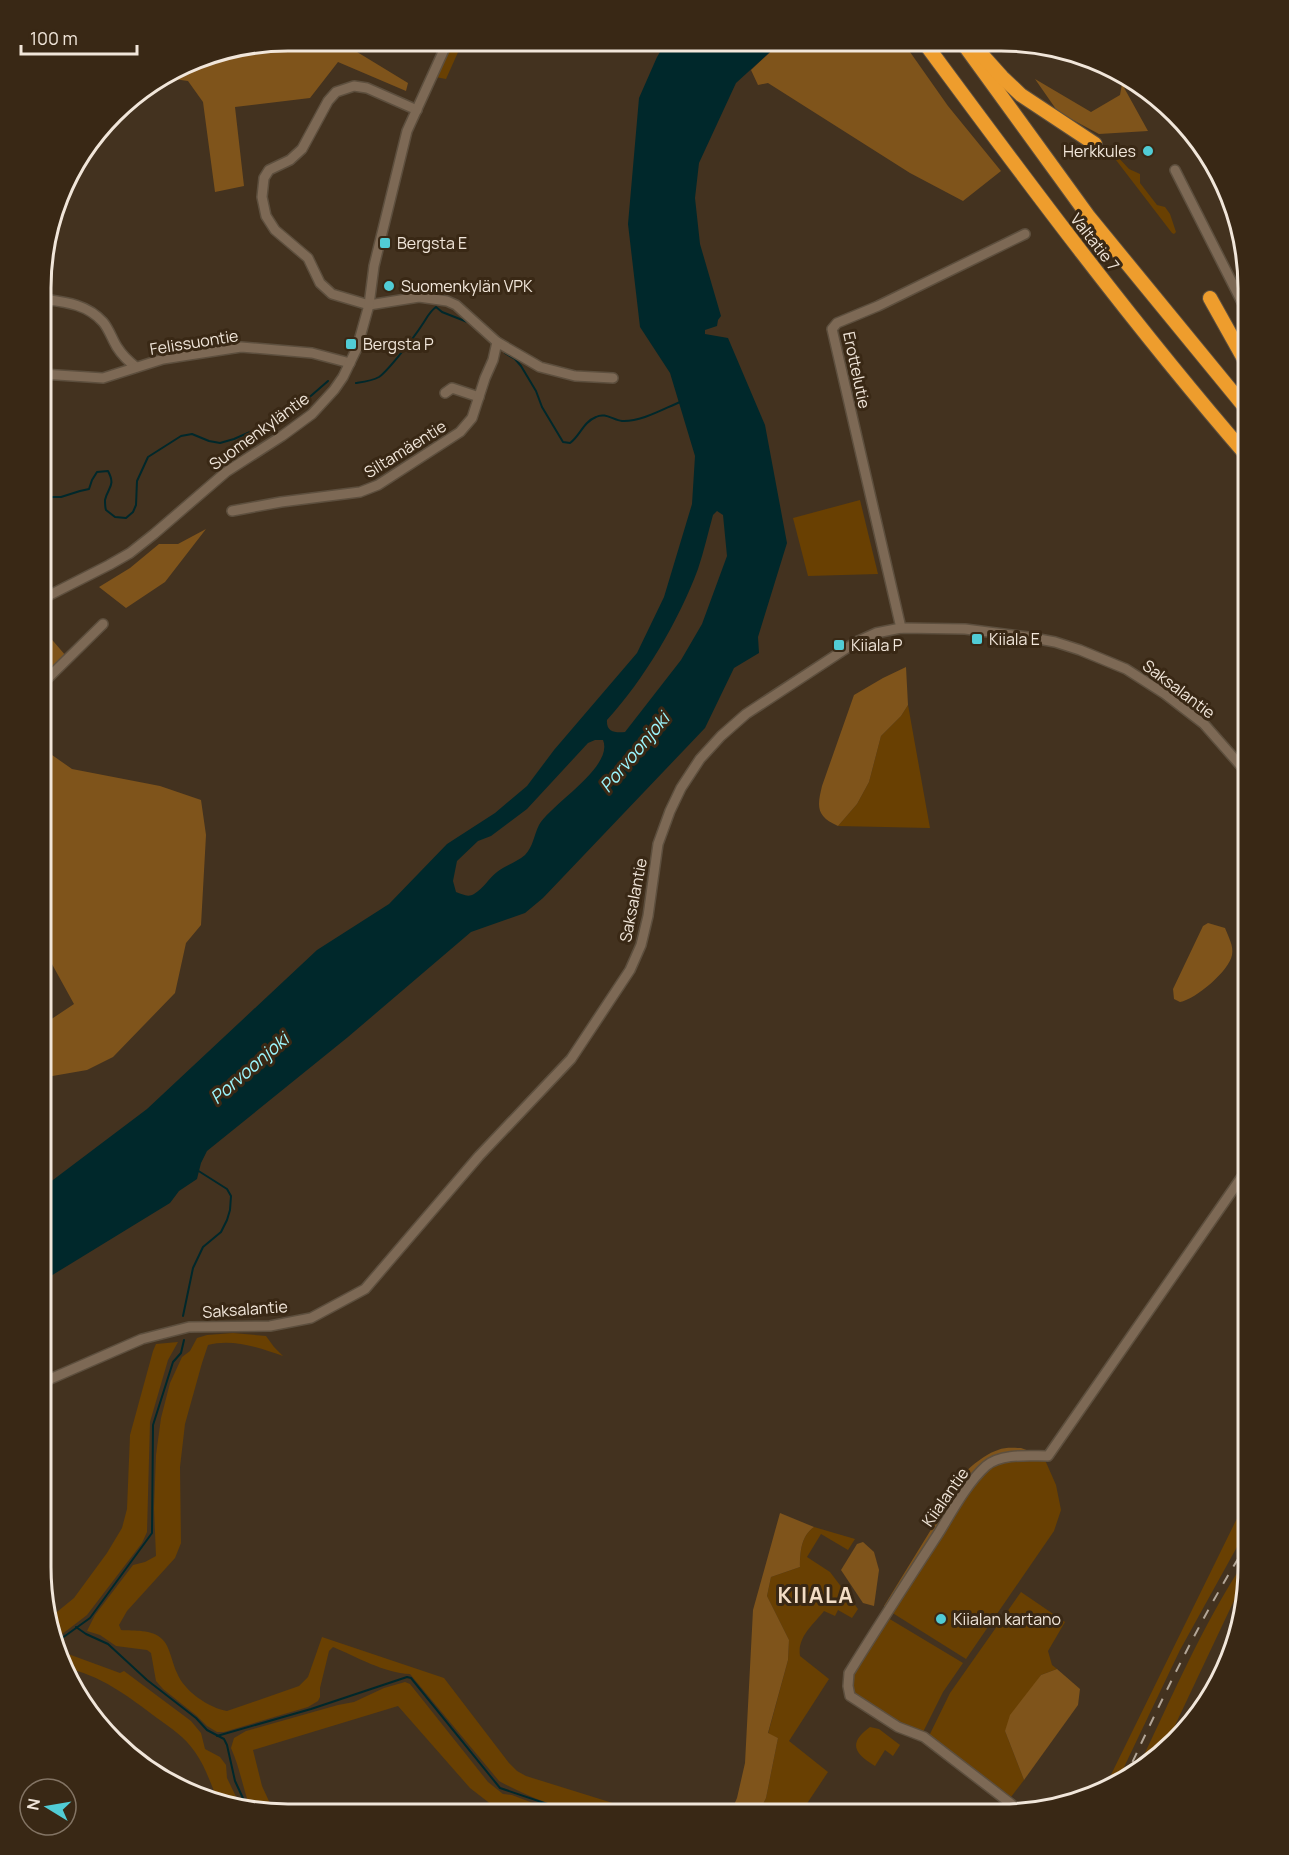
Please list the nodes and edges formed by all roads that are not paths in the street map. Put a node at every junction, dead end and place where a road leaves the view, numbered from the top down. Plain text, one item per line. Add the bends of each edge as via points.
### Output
1 (444, 51) edge
2 (931, 51) edge
3 (969, 51) edge
4 (979, 51) edge
5 (417, 110) junction
6 (1095, 144) dead end
7 (1175, 170) dead end
8 (1025, 234) dead end
9 (1238, 294) edge
10 (1210, 298) dead end
11 (51, 300) edge
12 (369, 305) junction
13 (497, 342) junction
14 (1238, 348) edge
15 (350, 363) junction
16 (136, 368) junction
17 (51, 375) edge
18 (613, 378) dead end
19 (445, 393) dead end
20 (479, 397) junction
21 (1238, 399) edge
22 (1238, 445) edge
23 (232, 511) dead end
24 (51, 594) edge
25 (103, 624) dead end
26 (901, 628) junction
27 (51, 675) edge
28 (1238, 763) edge
29 (1238, 1182) edge
30 (51, 1379) edge
31 (1010, 1803) edge

1 - 5 street, Suomenkyläntie
2 - 22 highway, Valtatie 7 via 1065,232
3 - 21 highway, Valtatie 7 via 1089,217
4 - 6 highway via 1021,95
5 - 12 street, Suomenkyläntie via 401,151 374,266
5 - 12 street via 367,88 354,86 336,92 302,149 269,170 264,178 266,216 275,230 308,258 320,283 332,294
7 - 9 street
8 - 26 street, Erottelutie via 831,329
10 - 14 highway
11 - 16 street via 88,310 104,323 117,347
12 - 13 street via 419,297 447,301
12 - 15 street, Suomenkyläntie
13 - 18 street via 540,367 575,376
13 - 20 street, Siltamäentie
15 - 16 street, Felissuontie via 312,353 241,347 163,359
15 - 24 street, Suomenkyläntie via 324,402 298,426 226,472 130,553
16 - 17 street, Felissuontie via 103,378
19 - 20 street via 452,388
20 - 23 street, Siltamäentie via 472,418 460,432 378,485
25 - 27 street
26 - 28 street, Saksalantie via 965,628 1055,642 1080,650 1126,669 1165,694 1204,724
26 - 30 street, Saksalantie via 856,642 746,714 700,759 681,788 658,844 648,916 630,970 571,1059 479,1156 365,1289 311,1318 270,1326 189,1327 142,1339
29 - 31 street, Kiialantie via 1048,1456 1003,1458 987,1465 972,1482 849,1673 850,1695 898,1727 924,1737

